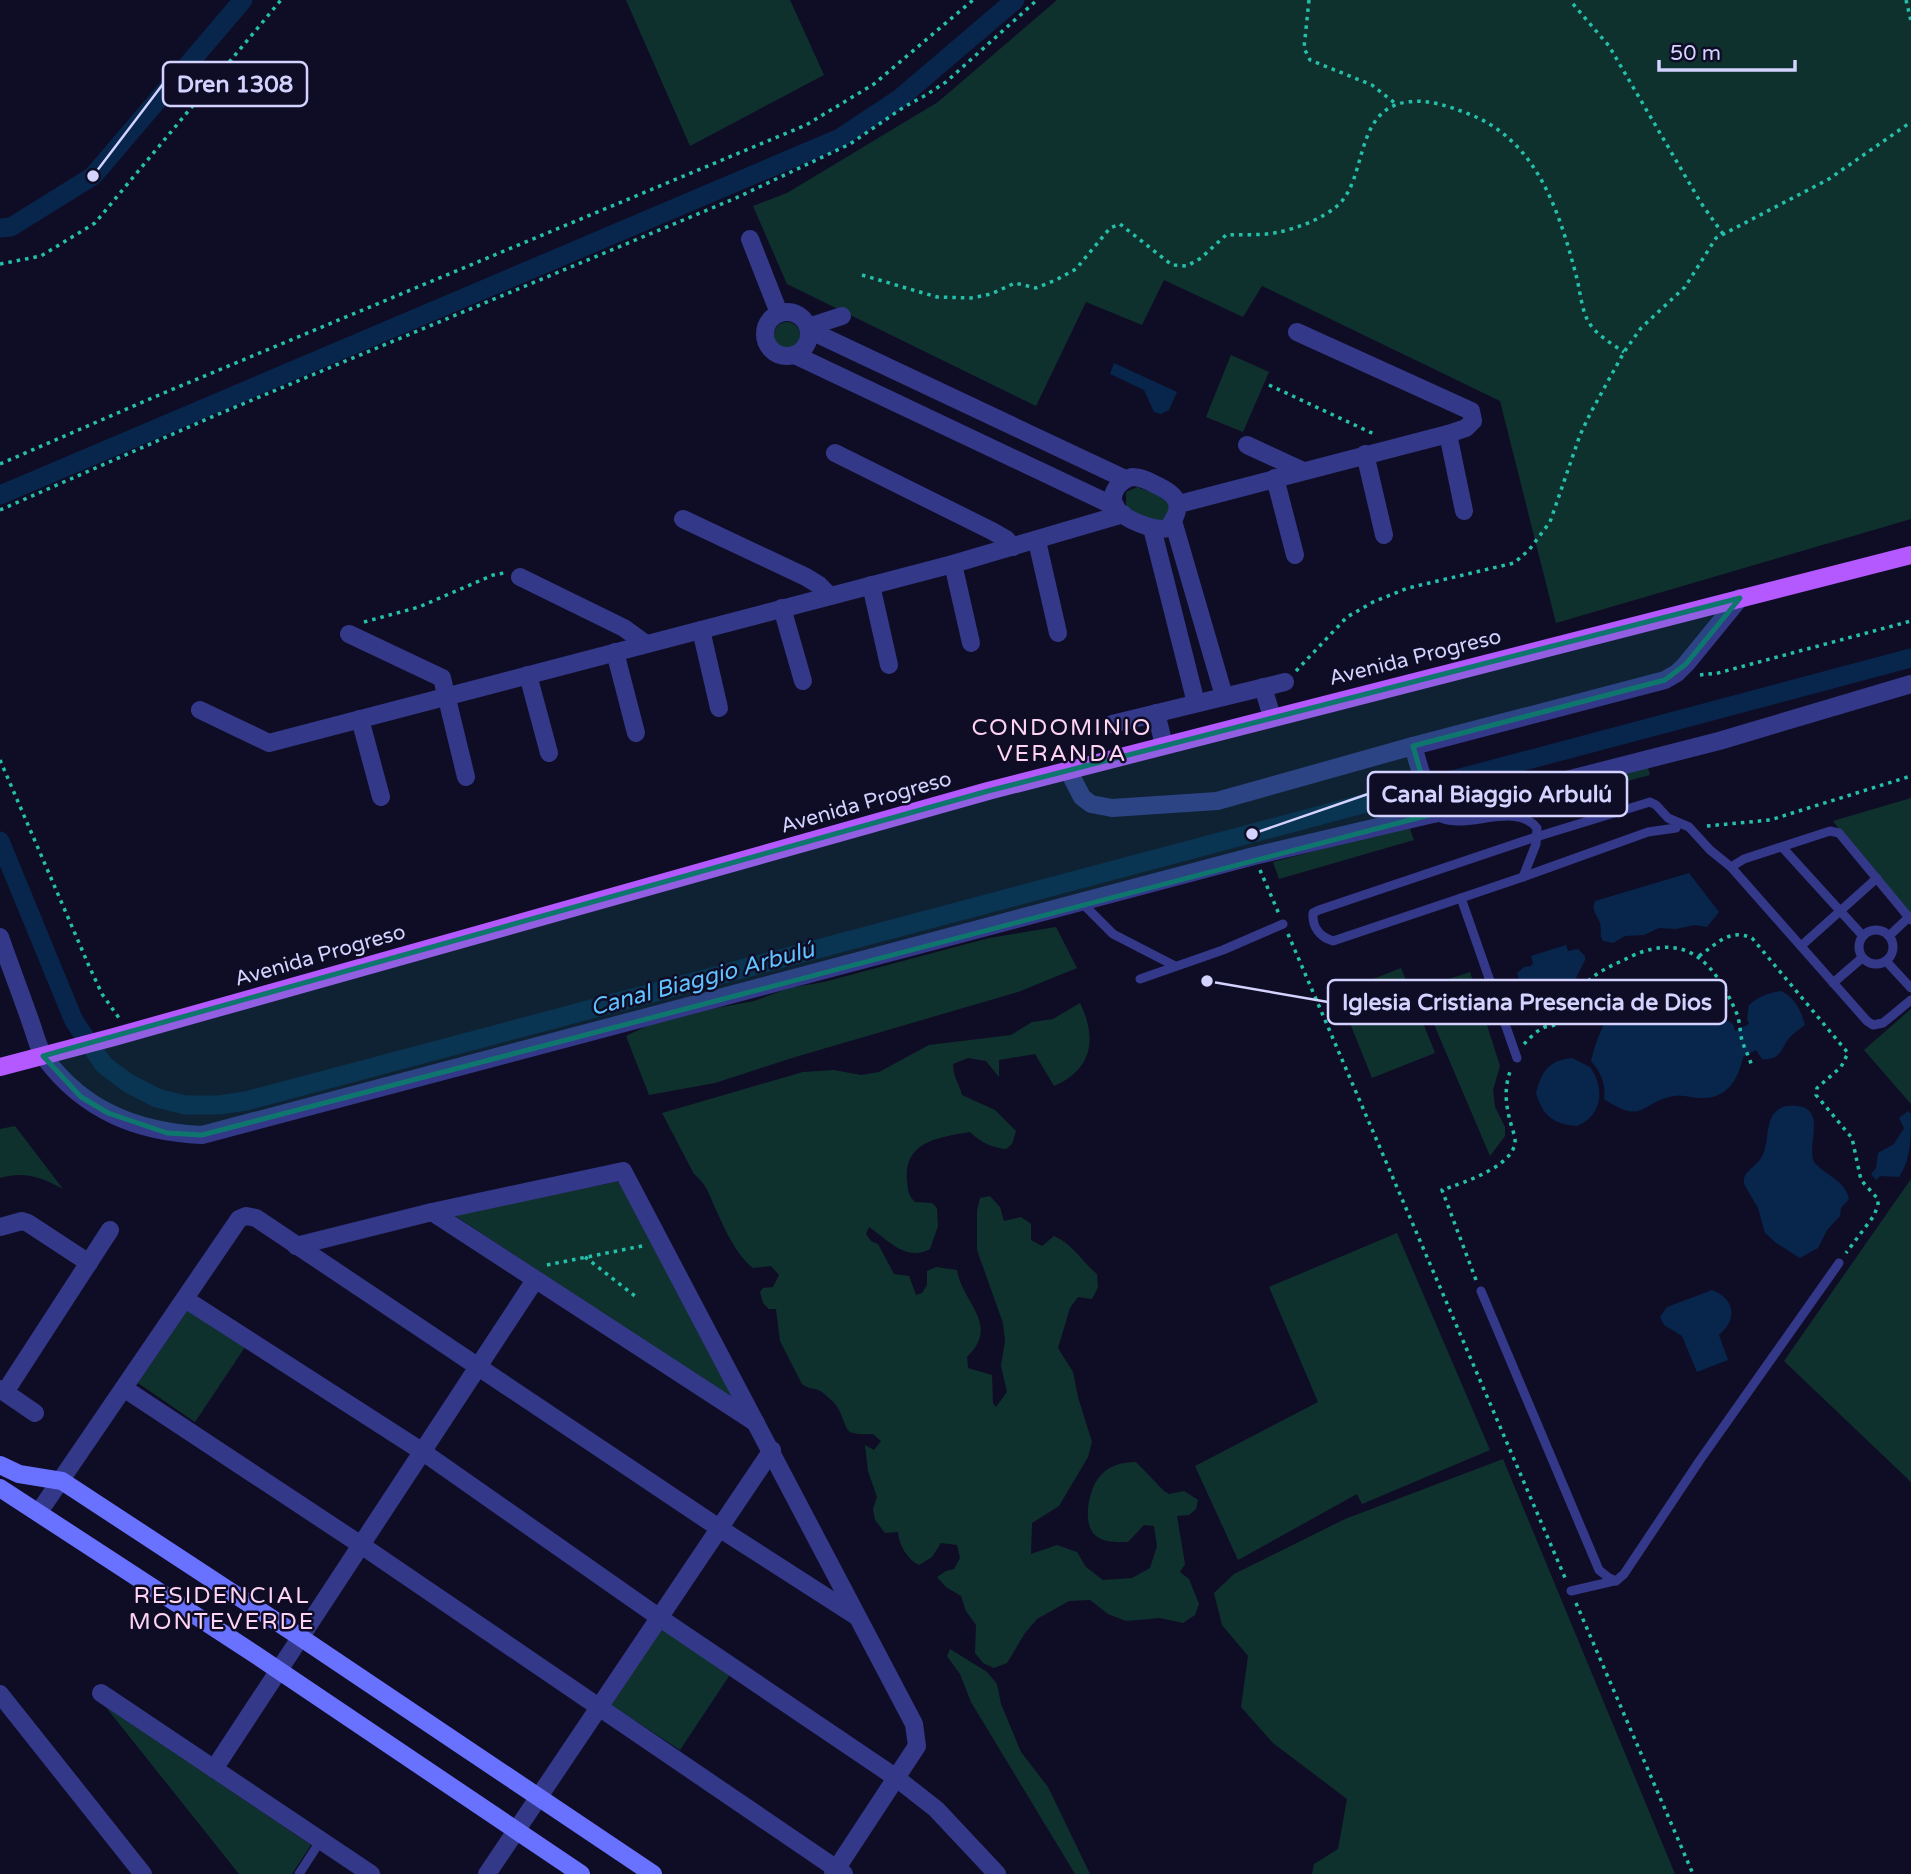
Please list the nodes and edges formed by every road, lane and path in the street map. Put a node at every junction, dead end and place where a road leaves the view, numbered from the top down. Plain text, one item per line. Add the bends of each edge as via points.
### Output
1 (281, 0) edge
2 (973, 0) edge
3 (1037, 0) edge
4 (1309, 0) edge
5 (1906, 0) edge
6 (1573, 4) dead end
7 (1911, 21) edge
8 (1396, 104) junction
9 (1911, 122) edge
10 (1723, 234) junction
11 (750, 239) dead end
12 (0, 264) edge
13 (862, 275) dead end
14 (779, 313) junction
15 (842, 316) dead end
16 (808, 329) junction
17 (1297, 332) dead end
18 (1624, 352) junction
19 (795, 355) junction
20 (1269, 385) dead end
21 (1448, 434) junction
22 (1247, 445) dead end
23 (1398, 445) junction
24 (835, 453) dead end
25 (1365, 454) junction
26 (0, 464) edge
27 (1303, 471) junction
28 (1275, 478) junction
29 (1125, 479) junction
30 (0, 510) edge
31 (1119, 511) junction
32 (1464, 511) dead end
33 (1176, 512) junction
34 (683, 519) dead end
35 (1152, 528) junction
36 (1384, 535) dead end
37 (1037, 541) junction
38 (1013, 547) junction
39 (1295, 555) dead end
40 (1911, 555) edge
41 (953, 564) junction
42 (520, 577) joint
43 (871, 585) junction
44 (830, 596) junction
45 (1740, 598) junction
46 (782, 608) junction
47 (1911, 621) edge
48 (701, 630) junction
49 (1058, 633) dead end
50 (349, 634) joint
51 (971, 643) dead end
52 (646, 644) junction
53 (615, 652) junction
54 (889, 665) dead end
55 (528, 675) junction
56 (1665, 680) junction
57 (803, 681) dead end
58 (1285, 682) joint
59 (1911, 684) edge
60 (1263, 687) junction
61 (448, 696) junction
62 (1224, 696) junction
63 (1196, 703) junction
64 (719, 708) dead end
65 (200, 710) dead end
66 (1156, 713) junction
67 (1272, 717) junction
68 (360, 719) junction
69 (1112, 724) dead end
70 (636, 733) dead end
71 (1164, 745) junction
72 (1413, 746) junction
73 (549, 752) dead end
74 (0, 760) edge
75 (1068, 770) junction
76 (1911, 776) edge
77 (466, 777) dead end
78 (381, 797) dead end
79 (1433, 814) junction
80 (1689, 827) junction
81 (1676, 828) dead end
82 (1536, 837) junction
83 (1782, 846) junction
84 (1254, 856) junction
85 (1731, 867) junction
86 (1523, 877) junction
87 (1877, 878) junction
88 (1461, 898) junction
89 (1081, 902) junction
90 (1840, 911) junction
91 (1910, 918) edge
92 (1283, 924) junction
93 (1863, 936) junction
94 (1889, 936) junction
95 (0, 937) edge
96 (1801, 946) junction
97 (1699, 956) junction
98 (1862, 958) junction
99 (1886, 961) junction
100 (1175, 966) junction
101 (1140, 979) dead end
102 (1833, 983) junction
103 (1911, 988) edge
104 (1911, 1000) edge
105 (134, 1032) junction
106 (43, 1056) junction
107 (1517, 1058) junction
108 (1752, 1066) dead end
109 (0, 1067) edge
110 (432, 1212) junction
111 (0, 1227) edge
112 (110, 1230) dead end
113 (661, 1242) junction
114 (296, 1246) junction
115 (585, 1257) junction
116 (89, 1263) junction
117 (1839, 1263) joint
118 (528, 1275) junction
119 (1480, 1291) joint
120 (635, 1296) dead end
121 (185, 1299) junction
122 (480, 1367) junction
123 (125, 1389) junction
124 (3, 1391) edge
125 (35, 1413) dead end
126 (756, 1423) junction
127 (772, 1450) junction
128 (423, 1452) junction
129 (0, 1465) edge
130 (62, 1481) junction
131 (0, 1488) edge
132 (39, 1512) junction
133 (719, 1528) junction
134 (361, 1545) junction
135 (1599, 1570) junction
136 (1616, 1581) junction
137 (1595, 1585) junction
138 (1571, 1591) junction
139 (660, 1618) junction
140 (859, 1618) junction
141 (300, 1637) junction
142 (279, 1670) junction
143 (101, 1693) dead end
144 (0, 1694) edge
145 (600, 1706) junction
146 (214, 1769) junction
147 (895, 1777) junction
148 (539, 1798) junction
149 (517, 1830) junction
150 (321, 1840) junction
151 (838, 1872) edge
152 (143, 1874) edge
153 (299, 1874) edge
154 (371, 1874) edge
155 (487, 1874) edge
156 (581, 1874) edge
157 (653, 1874) edge
158 (998, 1874) edge
159 (1693, 1874) edge

1 - 12 path via 95,223 41,256
2 - 26 path via 874,83 806,125
3 - 30 path via 946,82 850,144 736,198
4 - 8 path via 1304,48 1310,60 1372,85
5 - 7 path
6 - 10 path via 1609,46
8 - 13 path via 1380,114 1369,133 1348,191 1338,205 1277,233 1226,235 1187,266 1172,265 1120,224 1110,228 1076,270 1036,288 1015,283 971,298 937,297
8 - 18 path via 1420,100 1479,118 1505,134 1531,161 1549,190 1588,321
9 - 10 path via 1829,179
10 - 18 path via 1685,286 1641,328
11 - 14 street
14 - 16 street via 794,313
14 - 19 street via 767,323 760,346 780,356
15 - 16 street
16 - 19 street via 807,345
16 - 29 street
17 - 21 street via 1471,411 1473,421
18 - 58 path via 1580,435 1550,522 1529,550 1514,563 1373,601 1347,617
19 - 31 street
20 - 23 path
21 - 23 street
21 - 32 street
22 - 27 street
23 - 25 street
24 - 38 street via 992,531
25 - 27 street
25 - 36 street
27 - 28 street
28 - 33 street
28 - 39 street
29 - 31 street via 1113,499
29 - 33 street via 1140,477 1168,490
31 - 35 street
31 - 37 street
33 - 35 street via 1168,528
33 - 62 street
34 - 44 street via 820,584
35 - 63 street
37 - 38 street
37 - 49 street
38 - 41 street
40 - 45 main road, Avenida Progreso
41 - 43 street
41 - 51 street
42 - 50 path via 507,572 493,575 419,607 354,624
42 - 52 street via 624,628
43 - 44 street
43 - 54 street
44 - 46 street
45 - 56 street via 1686,664
45 - 67 main road, Avenida Progreso
46 - 48 street
46 - 57 street
47 - 56 path via 1718,673
48 - 52 street
48 - 64 street
50 - 61 street via 439,675
52 - 53 street
53 - 55 street
53 - 70 street
55 - 61 street
55 - 73 street
56 - 72 street
58 - 60 street
59 - 79 street via 1719,741
60 - 62 street
60 - 67 street
61 - 68 street
61 - 77 street
62 - 63 street
63 - 66 street
65 - 68 street via 269,743
66 - 69 street
66 - 71 street
67 - 71 main road, Avenida Progreso
68 - 78 street
71 - 75 main road, Avenida Progreso
72 - 75 street via 1217,801 1112,808 1091,804 1082,797
72 - 79 street
74 - 105 path via 102,994
75 - 105 main road, Avenida Progreso
76 - 80 path via 1770,820
79 - 82 lane via 1447,821 1508,817 1531,821 1537,828
79 - 84 street
80 - 82 lane via 1668,818 1650,802
80 - 85 lane
81 - 86 lane via 1648,832
82 - 86 lane
82 - 88 lane via 1318,910 1312,921 1324,938 1333,940
83 - 85 lane
83 - 87 lane via 1830,831 1839,833
83 - 90 lane
84 - 89 street
84 - 92 path
85 - 96 lane
86 - 88 lane
87 - 90 lane
87 - 91 lane
88 - 107 lane
89 - 100 lane via 1113,934
89 - 106 street via 202,1135 167,1133 108,1113 81,1097
90 - 93 lane
90 - 96 lane
91 - 94 lane
92 - 100 lane
92 - 138 path
93 - 94 lane via 1877,930
93 - 98 lane
94 - 99 lane via 1893,948
95 - 106 street
96 - 102 lane
97 - 107 path via 1682,949 1653,947 1604,970 1583,986 1564,1019 1533,1035
97 - 108 path via 1719,980 1738,1017
97 - 117 path via 1737,933 1752,938 1848,1053 1816,1095 1852,1138 1861,1180 1878,1199 1878,1206
98 - 99 lane via 1872,964
98 - 102 lane
99 - 103 lane
100 - 101 lane
102 - 104 lane via 1873,1025 1883,1023
105 - 106 main road, Avenida Progreso
106 - 109 main road, Avenida Progreso
107 - 119 path via 1505,1090 1516,1136 1512,1150 1497,1168 1442,1190
110 - 113 street via 623,1171
110 - 114 street
110 - 118 street
111 - 116 street via 28,1223
112 - 116 street
113 - 115 path
113 - 126 street
114 - 121 street via 256,1218 239,1219
114 - 122 street
115 - 118 path
115 - 120 path
116 - 124 street
117 - 136 lane
118 - 122 street
118 - 126 street
119 - 135 lane
121 - 123 street
121 - 128 street
122 - 128 street
122 - 133 street
123 - 130 street
123 - 134 street
124 - 125 street
126 - 127 street
127 - 133 street
127 - 140 street
128 - 134 street
128 - 139 street
129 - 130 street via 19,1474
130 - 132 street
130 - 141 street
131 - 132 street
132 - 142 street
133 - 139 street
133 - 140 street
134 - 141 street
134 - 145 street
135 - 136 lane
135 - 137 lane
136 - 137 lane
137 - 138 lane
138 - 159 path
139 - 145 street
139 - 147 street
140 - 147 street via 917,1735 917,1746
141 - 142 street
141 - 148 street
142 - 146 street
142 - 149 street
143 - 146 street
144 - 152 street
145 - 148 street
145 - 151 street
146 - 150 street
147 - 151 street
147 - 158 street via 936,1809
148 - 149 street
148 - 157 street
149 - 155 street
149 - 156 street
150 - 153 lane
150 - 154 street

